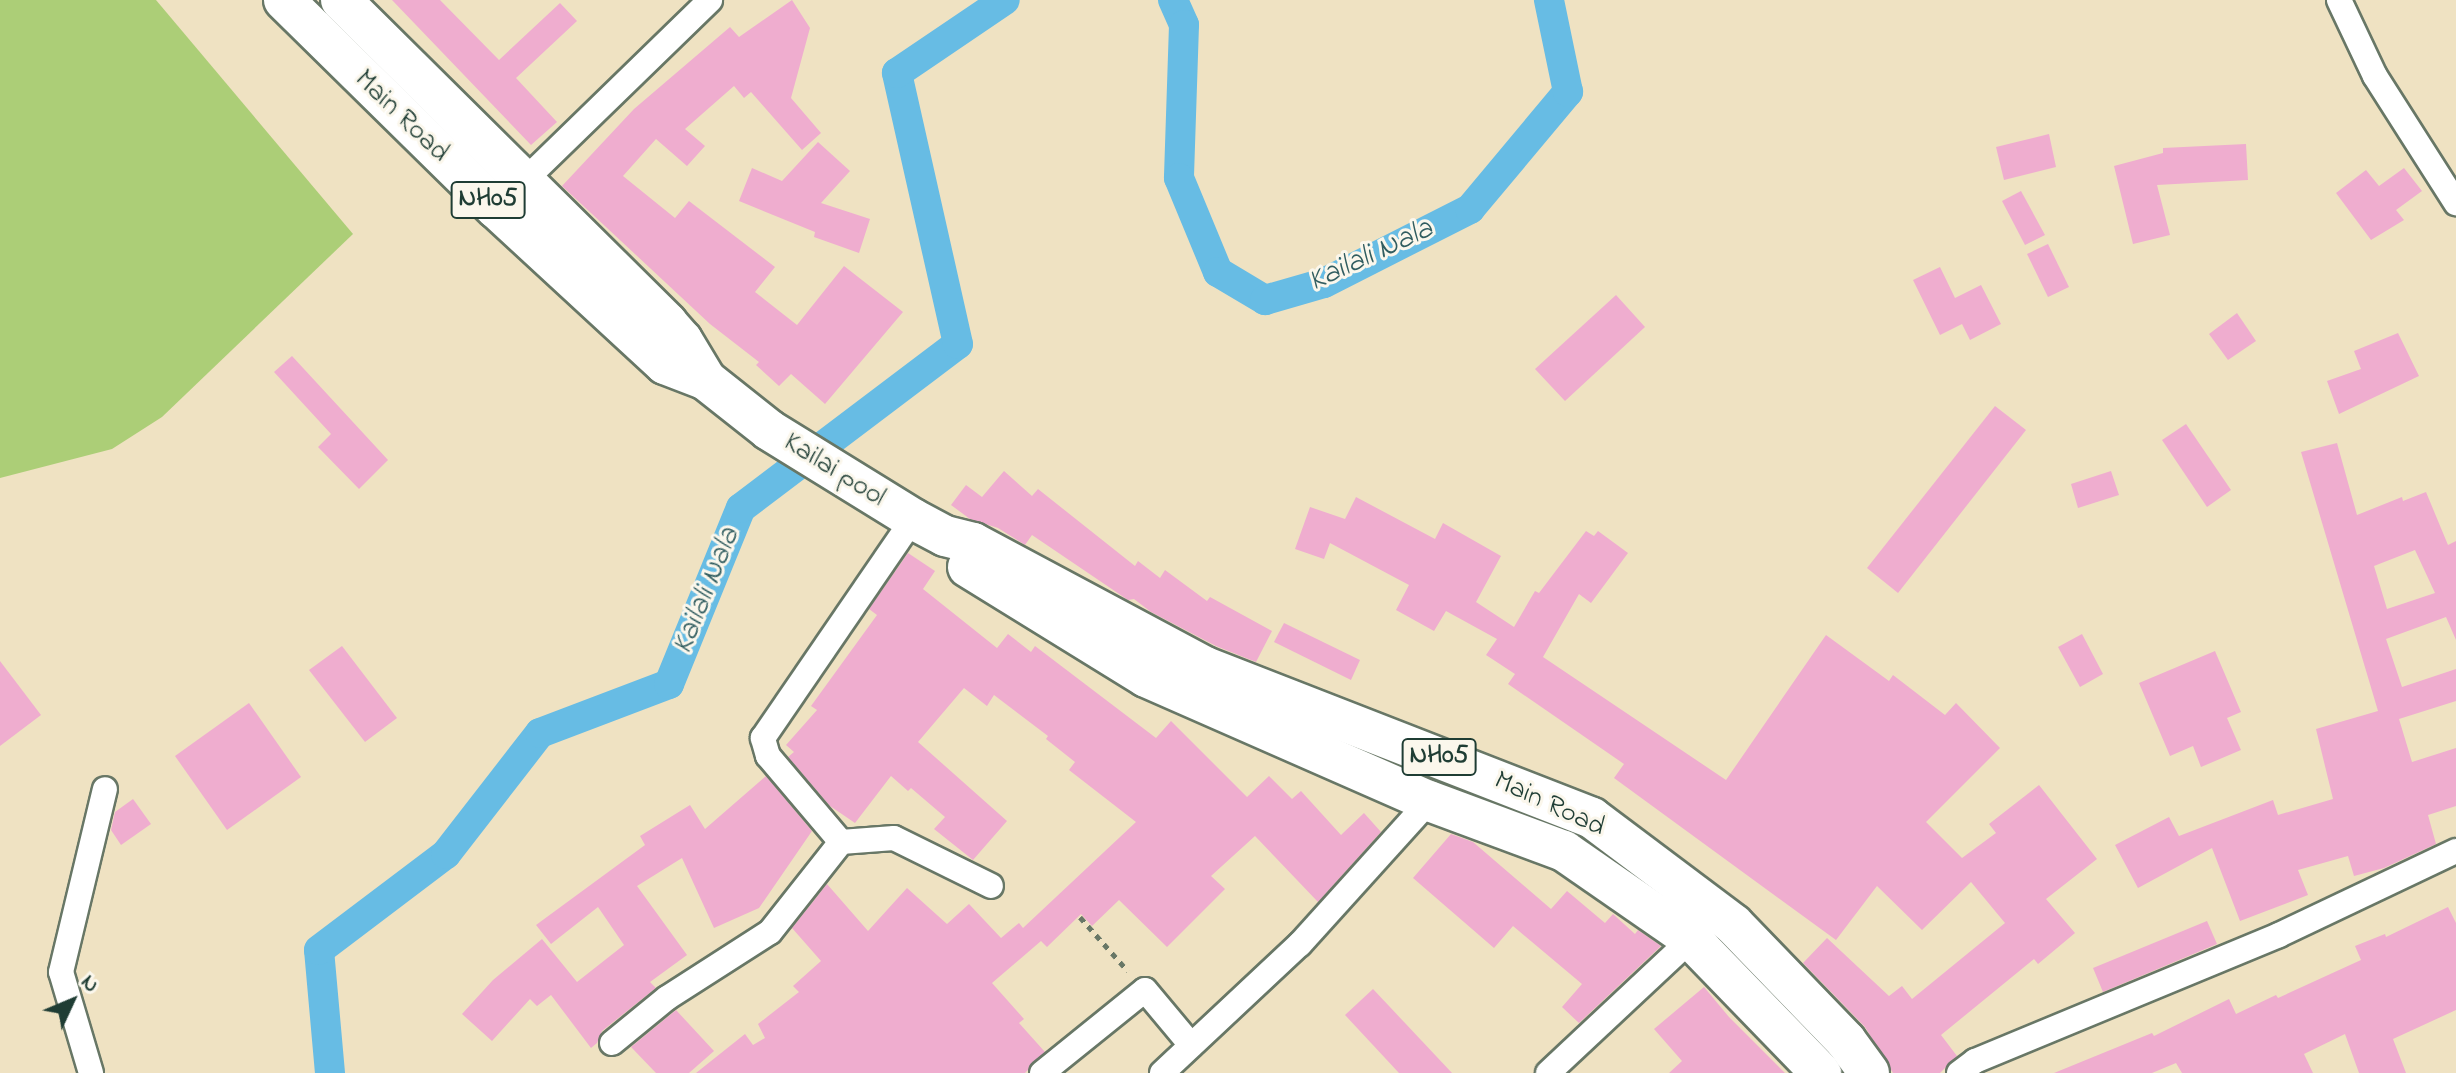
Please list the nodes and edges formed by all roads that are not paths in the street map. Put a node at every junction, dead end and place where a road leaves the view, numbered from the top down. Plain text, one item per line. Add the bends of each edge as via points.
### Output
1 (284, 0) edge
2 (341, 0) edge
3 (710, 0) edge
4 (2339, 0) edge
5 (523, 182) junction
6 (2456, 203) edge
7 (706, 380) junction
8 (769, 430) joint
9 (919, 522) junction
10 (105, 789) dead end
11 (1429, 801) junction
12 (841, 842) junction
13 (2456, 851) edge
14 (991, 886) dead end
15 (1691, 939) junction
16 (612, 1043) dead end
17 (1191, 1045) junction
18 (91, 1073) edge
19 (1042, 1073) edge
20 (1162, 1073) edge
21 (1548, 1073) edge
22 (1821, 1073) edge
23 (1869, 1073) edge
24 (1959, 1073) edge

1 - 7 main road, Main Road / NH05 via 645,348 665,364
2 - 5 main road, Main Road / NH05
3 - 5 street
4 - 6 street via 2375,76
5 - 7 main road, Main Road / NH05 via 682,340
7 - 8 main road, Main Road / NH05
8 - 9 main road, Kailai pool / NH05
9 - 11 main road, Main Road / NH05 via 959,561 1146,677
9 - 12 street via 763,738 768,756
9 - 23 main road, Main Road / NH05 via 973,543 1205,667 1592,818 1733,924 1846,1041
10 - 18 street via 61,972
11 - 15 main road, Main Road / NH05 via 1564,851
11 - 17 street via 1300,944
12 - 14 street via 894,838
12 - 16 street via 770,932 667,998
13 - 24 street via 2279,935 1975,1061
15 - 21 street
15 - 22 main road, Main Road / NH05
17 - 19 street via 1145,990
17 - 20 street

